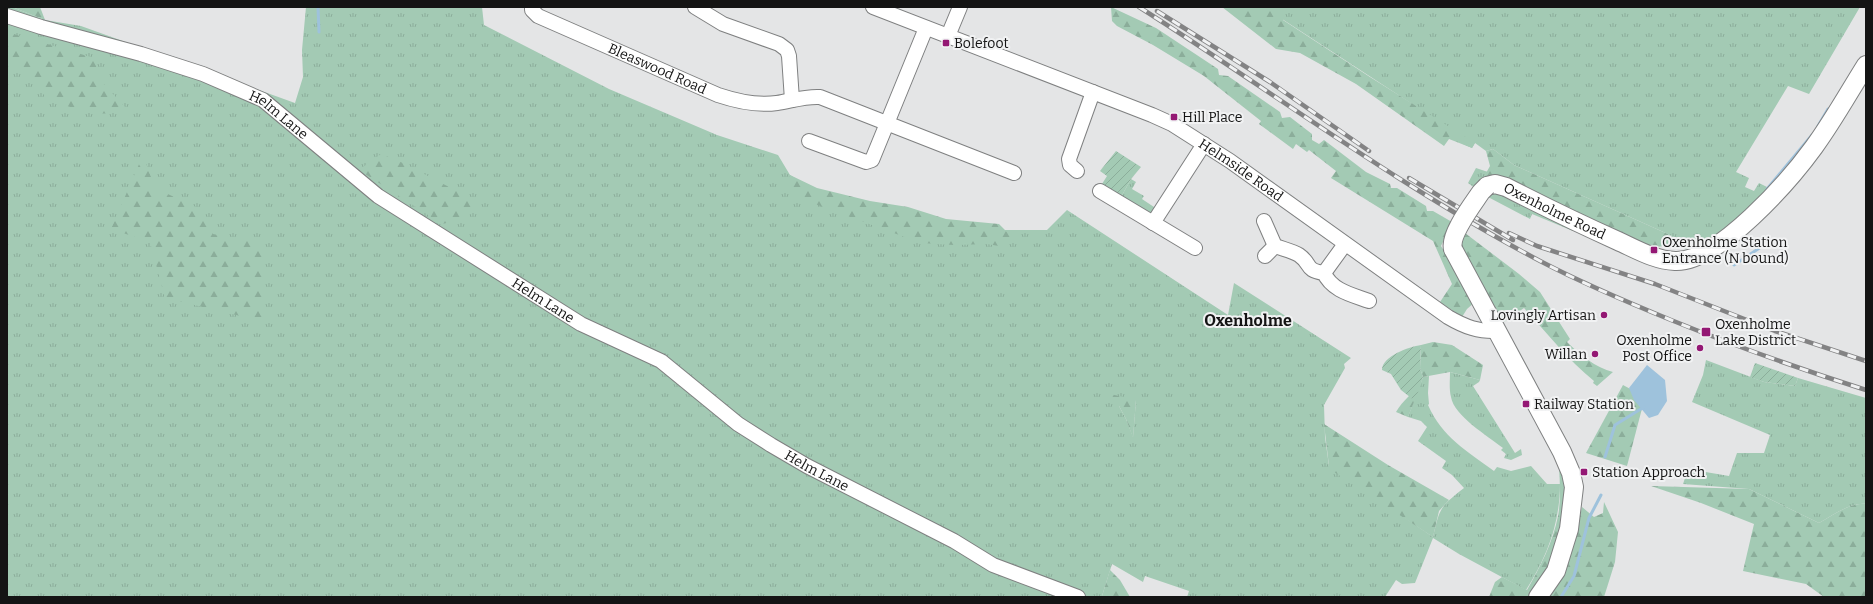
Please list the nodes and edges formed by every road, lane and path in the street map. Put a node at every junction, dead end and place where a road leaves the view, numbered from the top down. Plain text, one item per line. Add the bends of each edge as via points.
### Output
1 (532, 7) edge
2 (695, 7) edge
3 (873, 7) edge
4 (960, 7) edge
5 (7, 16) edge
6 (926, 28) junction
7 (948, 36) junction
8 (1866, 65) edge
9 (1093, 92) junction
10 (792, 100) junction
11 (887, 123) junction
12 (809, 141) dead end
13 (1204, 144) junction
14 (1077, 171) dead end
15 (1014, 173) dead end
16 (1100, 191) dead end
17 (1264, 221) dead end
18 (1153, 223) junction
19 (1345, 244) junction
20 (1275, 246) junction
21 (1195, 248) dead end
22 (1265, 256) dead end
23 (1324, 273) junction
24 (1369, 302) dead end
25 (1498, 332) junction
26 (1078, 597) edge
27 (1538, 597) edge

1 - 10 street, Bleaswood Road via 538,16 718,95 757,104
2 - 10 street via 723,24 779,44 787,50
3 - 6 street, Helmside Road
4 - 7 street
5 - 26 street, Helm Lane via 196,72 263,100 378,196 581,324 661,361 738,424 771,446 954,541 993,565
6 - 7 street, Helmside Road
6 - 11 street
7 - 9 street, Helmside Road
8 - 25 main road, Oxenholme Road, bridge via 1823,135 1789,178 1732,235 1692,258 1676,261 1656,258 1506,187 1495,184 1487,186 1454,236 1452,245
9 - 13 street, Helmside Road via 1161,118
9 - 14 street via 1069,158 1070,165
10 - 11 street, Bleaswood Road via 820,97
11 - 12 street via 870,163
11 - 15 street, Bleaswood Road via 998,172
13 - 18 street
13 - 19 street, Helmside Road
16 - 18 street
17 - 20 street
18 - 21 street
19 - 23 street
19 - 25 street, Helmside Road via 1462,325 1482,331
20 - 22 street
20 - 23 street via 1300,255 1309,268
23 - 24 street via 1333,286
25 - 27 main road, Oxenholme Road via 1562,452 1573,480 1574,495 1556,571

